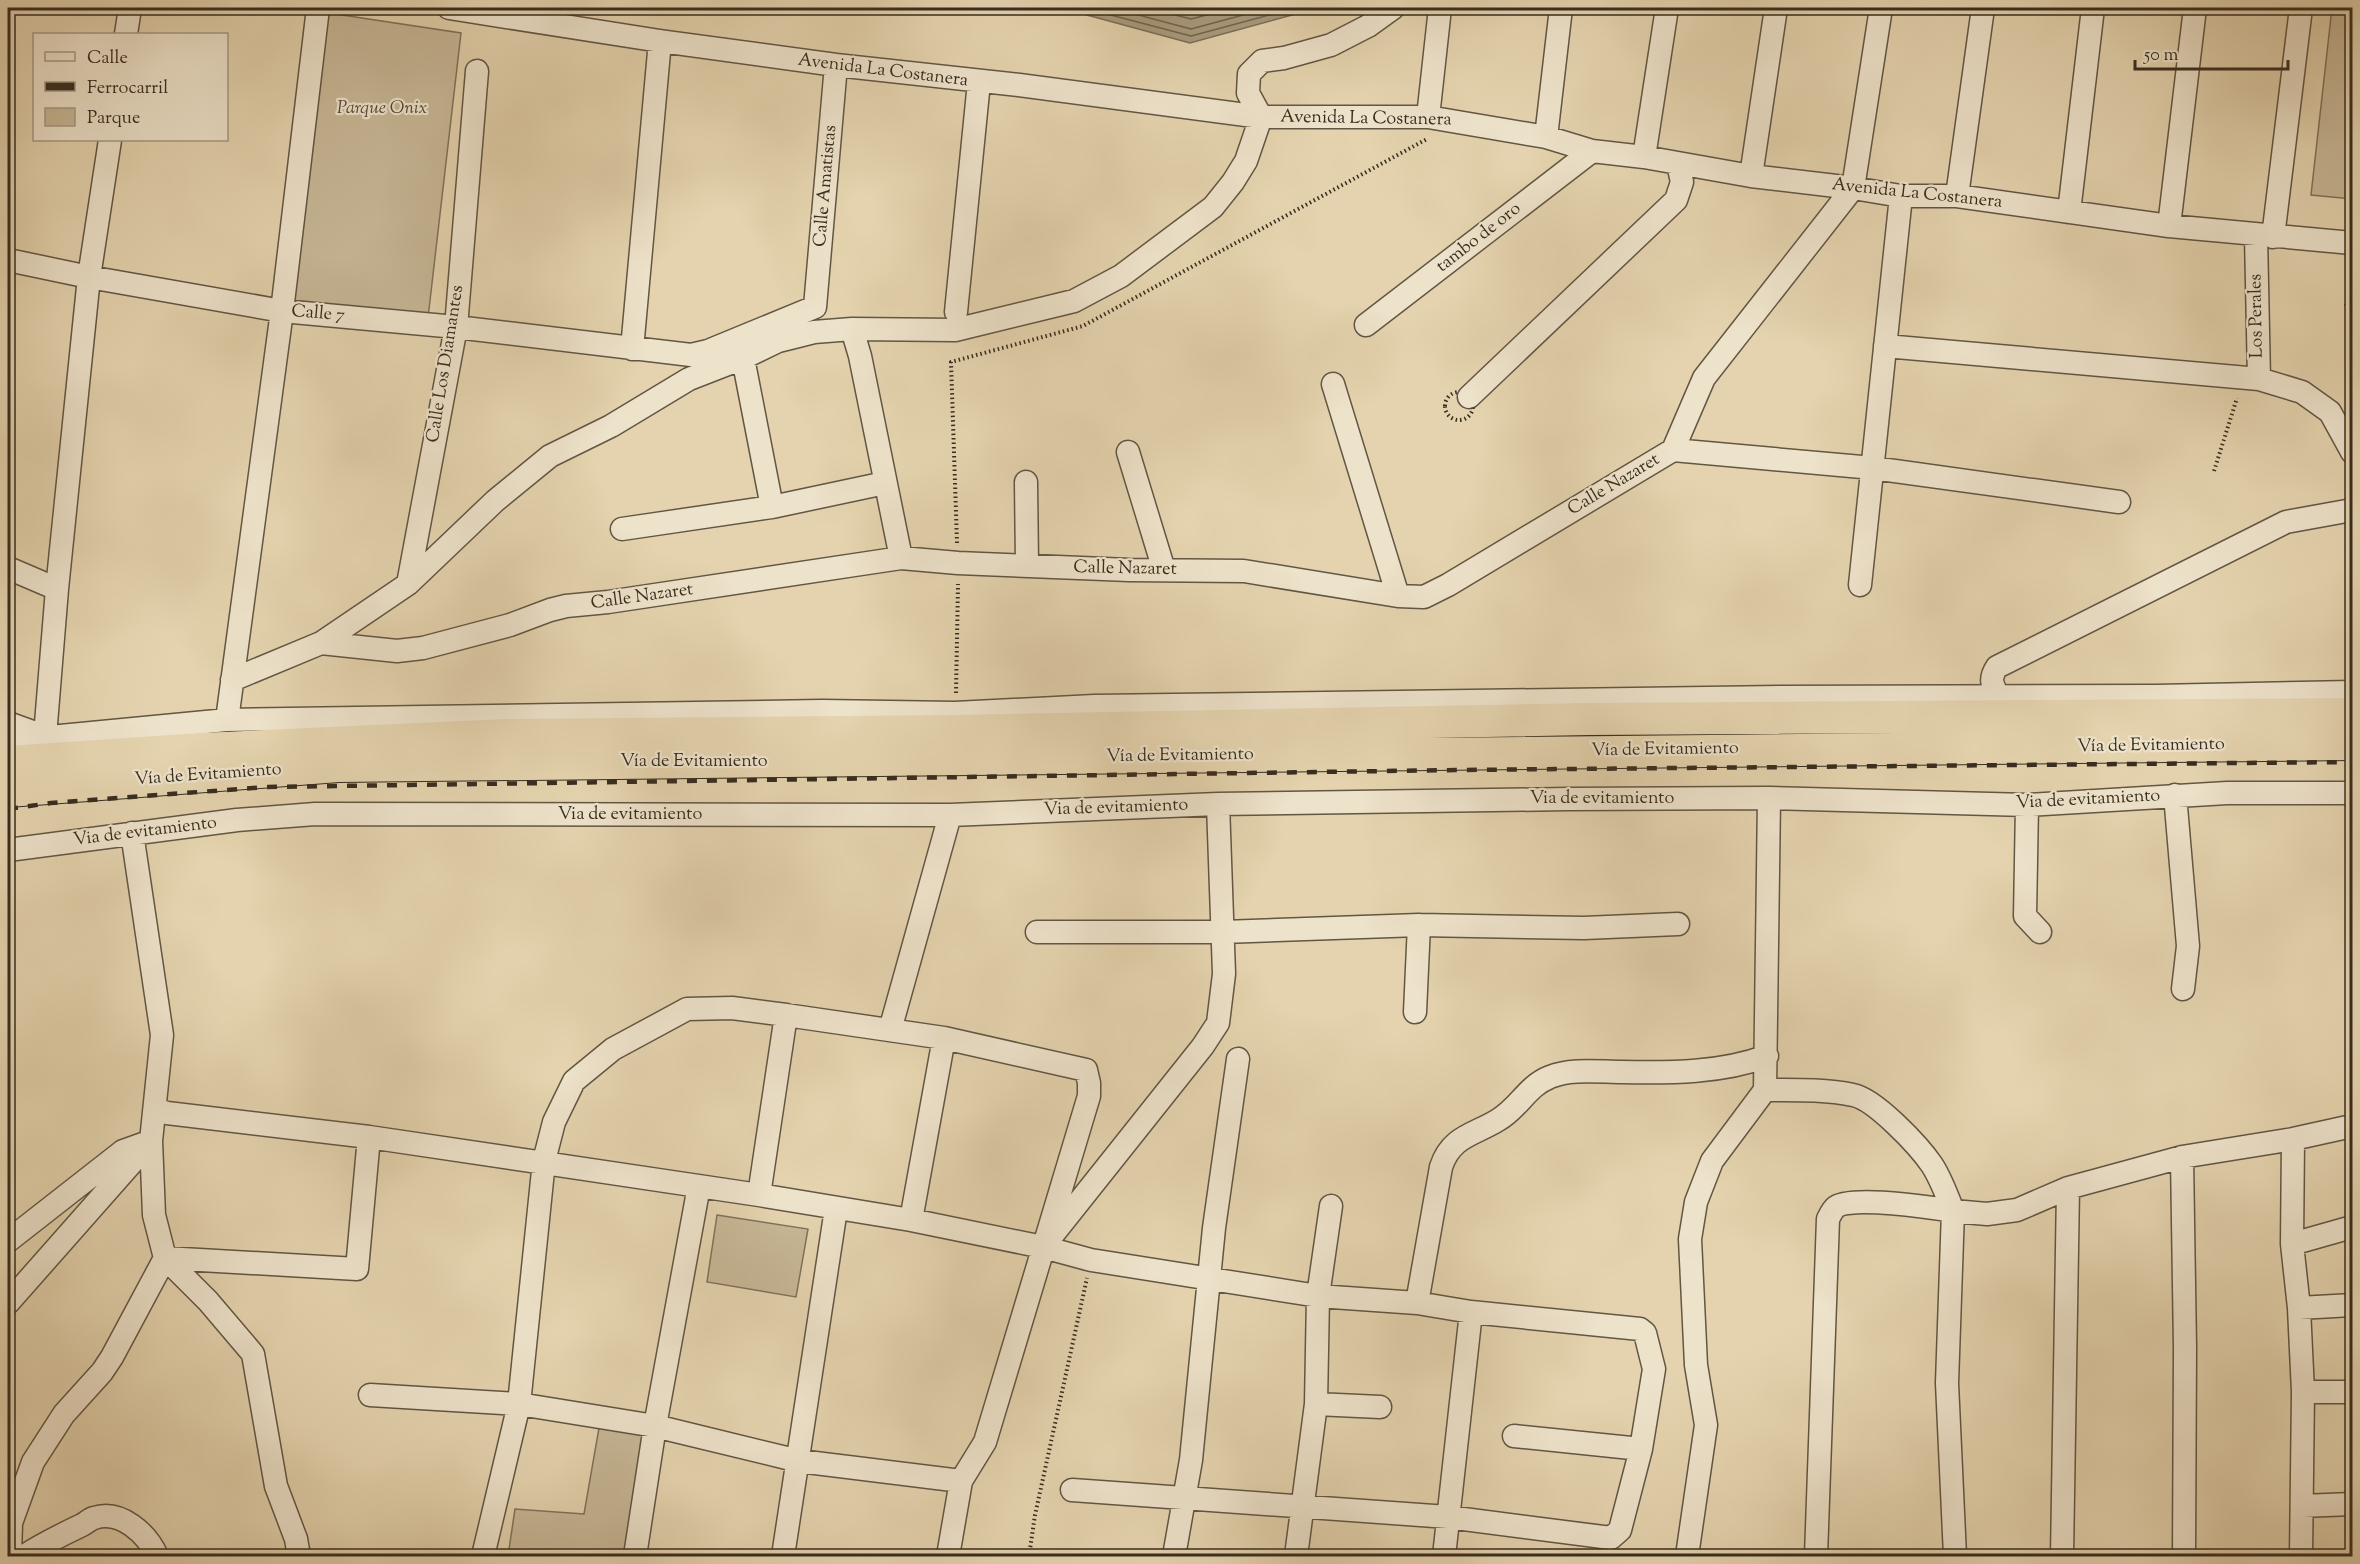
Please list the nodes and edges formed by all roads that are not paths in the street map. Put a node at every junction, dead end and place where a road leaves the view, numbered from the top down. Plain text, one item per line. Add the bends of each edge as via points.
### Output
1 (130, 8) edge
2 (318, 8) edge
3 (449, 8) edge
4 (1393, 8) edge
5 (1440, 8) edge
6 (1561, 8) edge
7 (1667, 8) edge
8 (1776, 8) edge
9 (1881, 8) edge
10 (1983, 8) edge
11 (2092, 8) edge
12 (2195, 8) edge
13 (2301, 8) edge
14 (126, 33) edge
15 (660, 42) junction
16 (836, 65) junction
17 (477, 70) dead end
18 (979, 82) junction
19 (1261, 117) junction
20 (1428, 117) junction
21 (1546, 137) junction
22 (110, 141) edge
23 (1592, 151) junction
24 (1644, 157) junction
25 (1678, 164) junction
26 (1751, 176) junction
27 (1853, 188) junction
28 (1901, 196) junction
29 (1957, 196) junction
30 (2069, 212) junction
31 (2169, 226) junction
32 (2264, 236) junction
33 (2352, 243) edge
34 (8, 260) edge
35 (89, 277) junction
36 (815, 308) joint
37 (282, 311) junction
38 (956, 312) dead end
39 (1366, 325) dead end
40 (456, 327) junction
41 (852, 329) junction
42 (1885, 346) junction
43 (632, 349) junction
44 (743, 358) junction
45 (2259, 379) junction
46 (1333, 384) dead end
47 (1469, 397) dead end
48 (1673, 450) junction
49 (1128, 452) dead end
50 (2352, 452) edge
51 (1874, 468) junction
52 (1026, 482) dead end
53 (885, 483) junction
54 (2119, 502) dead end
55 (772, 507) junction
56 (2352, 510) edge
57 (622, 529) dead end
58 (901, 558) junction
59 (1027, 566) junction
60 (8, 567) edge
61 (1164, 570) junction
62 (408, 584) junction
63 (1860, 585) dead end
64 (57, 589) junction
65 (1398, 596) junction
66 (321, 643) junction
67 (232, 680) junction
68 (2352, 692) edge
69 (1998, 696) junction
70 (2352, 714) edge
71 (227, 720) junction
72 (8, 723) edge
73 (45, 736) junction
74 (8, 741) edge
75 (2352, 744) edge
76 (8, 762) edge
77 (8, 791) edge
78 (2352, 793) edge
79 (2175, 795) junction
80 (1769, 798) junction
81 (1218, 804) junction
82 (2027, 805) junction
83 (950, 815) junction
84 (132, 833) junction
85 (8, 850) edge
86 (1678, 924) dead end
87 (1419, 925) junction
88 (1037, 932) dead end
89 (1223, 932) junction
90 (2040, 932) dead end
91 (2183, 989) dead end
92 (1415, 1012) dead end
93 (786, 1015) junction
94 (890, 1030) junction
95 (944, 1038) junction
96 (1767, 1056) junction
97 (1238, 1059) dead end
98 (1765, 1090) junction
99 (155, 1109) junction
100 (2352, 1126) edge
101 (369, 1137) junction
102 (2293, 1139) junction
103 (151, 1141) junction
104 (2182, 1157) junction
105 (544, 1161) junction
106 (699, 1186) junction
107 (2068, 1188) junction
108 (759, 1195) junction
109 (1331, 1206) dead end
110 (837, 1209) junction
111 (1953, 1211) junction
112 (911, 1220) junction
113 (2352, 1227) edge
114 (8, 1241) edge
115 (2292, 1244) junction
116 (1043, 1248) junction
117 (165, 1258) junction
118 (1208, 1280) junction
119 (1318, 1296) junction
120 (8, 1303) edge
121 (1417, 1303) junction
122 (2352, 1305) edge
123 (2299, 1308) junction
124 (1471, 1312) junction
125 (2303, 1392) junction
126 (2352, 1392) edge
127 (370, 1395) dead end
128 (519, 1404) junction
129 (1316, 1404) junction
130 (1380, 1407) dead end
131 (655, 1426) junction
132 (1514, 1436) dead end
133 (1641, 1449) junction
134 (799, 1461) junction
135 (961, 1481) junction
136 (1072, 1490) dead end
137 (1184, 1500) junction
138 (2352, 1504) edge
139 (2302, 1506) junction
140 (1303, 1507) junction
141 (1448, 1518) junction
142 (10, 1557) edge
143 (24, 1557) edge
144 (157, 1557) edge
145 (299, 1557) edge
146 (483, 1557) edge
147 (635, 1557) edge
148 (783, 1557) edge
149 (948, 1557) edge
150 (1174, 1557) edge
151 (1296, 1557) edge
152 (1444, 1557) edge
153 (1687, 1557) edge
154 (1816, 1557) edge
155 (1955, 1557) edge
156 (2062, 1557) edge
157 (2184, 1557) edge
158 (2301, 1557) edge

1 - 14 street
2 - 37 street
3 - 15 street, Avenida La Costanera
4 - 19 street via 1331,45 1262,61 1249,74 1248,93
5 - 20 street
6 - 21 street
7 - 24 street
8 - 26 street
9 - 27 street
10 - 29 street
11 - 30 street
12 - 31 street
13 - 32 street, Los Perales
15 - 16 street, Avenida La Costanera
15 - 43 street
16 - 18 street, Avenida La Costanera
16 - 36 street, Calle Amatistas
17 - 40 street, Calle Los Diamantes
18 - 19 street, Avenida La Costanera
18 - 38 street
19 - 20 street, Avenida La Costanera
19 - 41 street via 1246,161 1213,207 1121,276 1074,301 955,330
20 - 21 street, Avenida La Costanera
21 - 23 street, Avenida La Costanera
22 - 35 street
23 - 24 street, Avenida La Costanera
23 - 39 street, tambo de oro
24 - 25 street, Avenida La Costanera
25 - 26 street, Avenida La Costanera
25 - 47 street via 1682,182 1676,200
26 - 27 street, Avenida La Costanera
27 - 28 street, Avenida La Costanera
27 - 48 street, Calle Nazaret via 1704,378
28 - 29 street, Avenida La Costanera
28 - 42 street
29 - 30 street, Avenida La Costanera
30 - 31 street, Avenida La Costanera
31 - 32 street, Avenida La Costanera
32 - 33 street, Avenida La Costanera
32 - 45 street, Los Perales
34 - 35 street, Calle 7
35 - 37 street, Calle 7
35 - 64 street
36 - 43 street, Calle 7 via 691,355
37 - 40 street, Calle 7
37 - 67 street
40 - 43 street, Calle 7
40 - 62 street, Calle Los Diamantes
41 - 44 street via 814,332 778,341
41 - 53 street
42 - 45 street
42 - 51 street
44 - 55 street
44 - 62 street via 689,379 611,426 550,456 495,501
45 - 50 street, Los Perales via 2302,392 2330,412
46 - 65 street
48 - 51 street
48 - 65 street, Calle Nazaret via 1448,585 1424,597
49 - 61 street
51 - 54 street
51 - 63 street
52 - 59 street
53 - 55 street
53 - 58 street
55 - 57 street
56 - 69 street via 2286,522 1997,667 1990,681
58 - 59 street, Calle Nazaret
58 - 66 street, Calle Nazaret via 566,606 423,648 397,651
59 - 61 street, Calle Nazaret
60 - 64 street
61 - 65 street, Calle Nazaret via 1244,571
62 - 66 street
64 - 73 street
66 - 67 street, Calle Nazaret
67 - 71 street
68 - 69 street
69 - 71 street
70 - 76 highway, Vía de Evitamiento via 1588,719 507,735
71 - 73 street
72 - 73 street
73 - 74 street
75 - 77 highway, Vía de Evitamiento via 338,766
78 - 79 street, Via de evitamiento
79 - 82 street, Via de evitamiento
79 - 91 street via 2188,945
80 - 81 street, Via de evitamiento
80 - 82 street, Via de evitamiento
80 - 96 street
81 - 83 street, Via de evitamiento
81 - 89 street
82 - 90 street via 2025,916
83 - 84 street, Via de evitamiento via 315,814
83 - 94 street
84 - 85 street, Via de evitamiento
84 - 99 street via 162,1035
86 - 87 street via 1584,928
87 - 89 street
87 - 92 street
88 - 89 street
89 - 116 street via 1224,975 1218,1023
93 - 94 street
93 - 105 street via 732,1008 687,1009 613,1049 574,1081 554,1122
93 - 108 street
94 - 95 street
95 - 112 street
95 - 116 street via 1086,1070 1089,1096
96 - 98 street
96 - 121 street via 1736,1066 1703,1070 1572,1073 1536,1083 1504,1117 1461,1138 1446,1152
97 - 118 street
98 - 111 street via 1817,1091 1866,1099 1932,1165
98 - 153 street via 1712,1161 1696,1202 1690,1239 1696,1365 1706,1425
99 - 101 street
99 - 103 street
100 - 102 street
101 - 105 street
101 - 117 street via 357,1269
102 - 104 street
102 - 115 street
103 - 114 street via 123,1151
103 - 117 street via 154,1215
103 - 120 street
104 - 107 street
104 - 157 street
105 - 106 street
105 - 128 street
106 - 108 street
106 - 131 street
107 - 111 street via 2017,1210 1987,1214
107 - 156 street
108 - 110 street
109 - 119 street
110 - 112 street
110 - 134 street
111 - 154 street via 1903,1203 1846,1203 1836,1206 1828,1219
111 - 155 street via 1947,1383
112 - 116 street
113 - 115 street
115 - 123 street
116 - 118 street
116 - 135 street via 985,1442
117 - 142 street via 107,1365 64,1414 33,1462 11,1523
117 - 145 street via 253,1354 276,1485
118 - 119 street
118 - 137 street
119 - 121 street
119 - 129 street
121 - 124 street
122 - 123 street
123 - 125 street
124 - 133 street via 1640,1329 1645,1333 1654,1369
124 - 141 street
125 - 126 street
125 - 139 street
127 - 128 street
128 - 131 street
128 - 146 street
129 - 130 street
129 - 140 street
131 - 134 street
131 - 147 street
132 - 133 street
133 - 141 street via 1620,1530 1611,1538
134 - 135 street
134 - 148 street
135 - 149 street
136 - 137 street
137 - 140 street
137 - 150 street
138 - 139 street
139 - 158 street
140 - 141 street
140 - 151 street
141 - 152 street
143 - 144 street via 48,1540 95,1517 120,1518 152,1545

